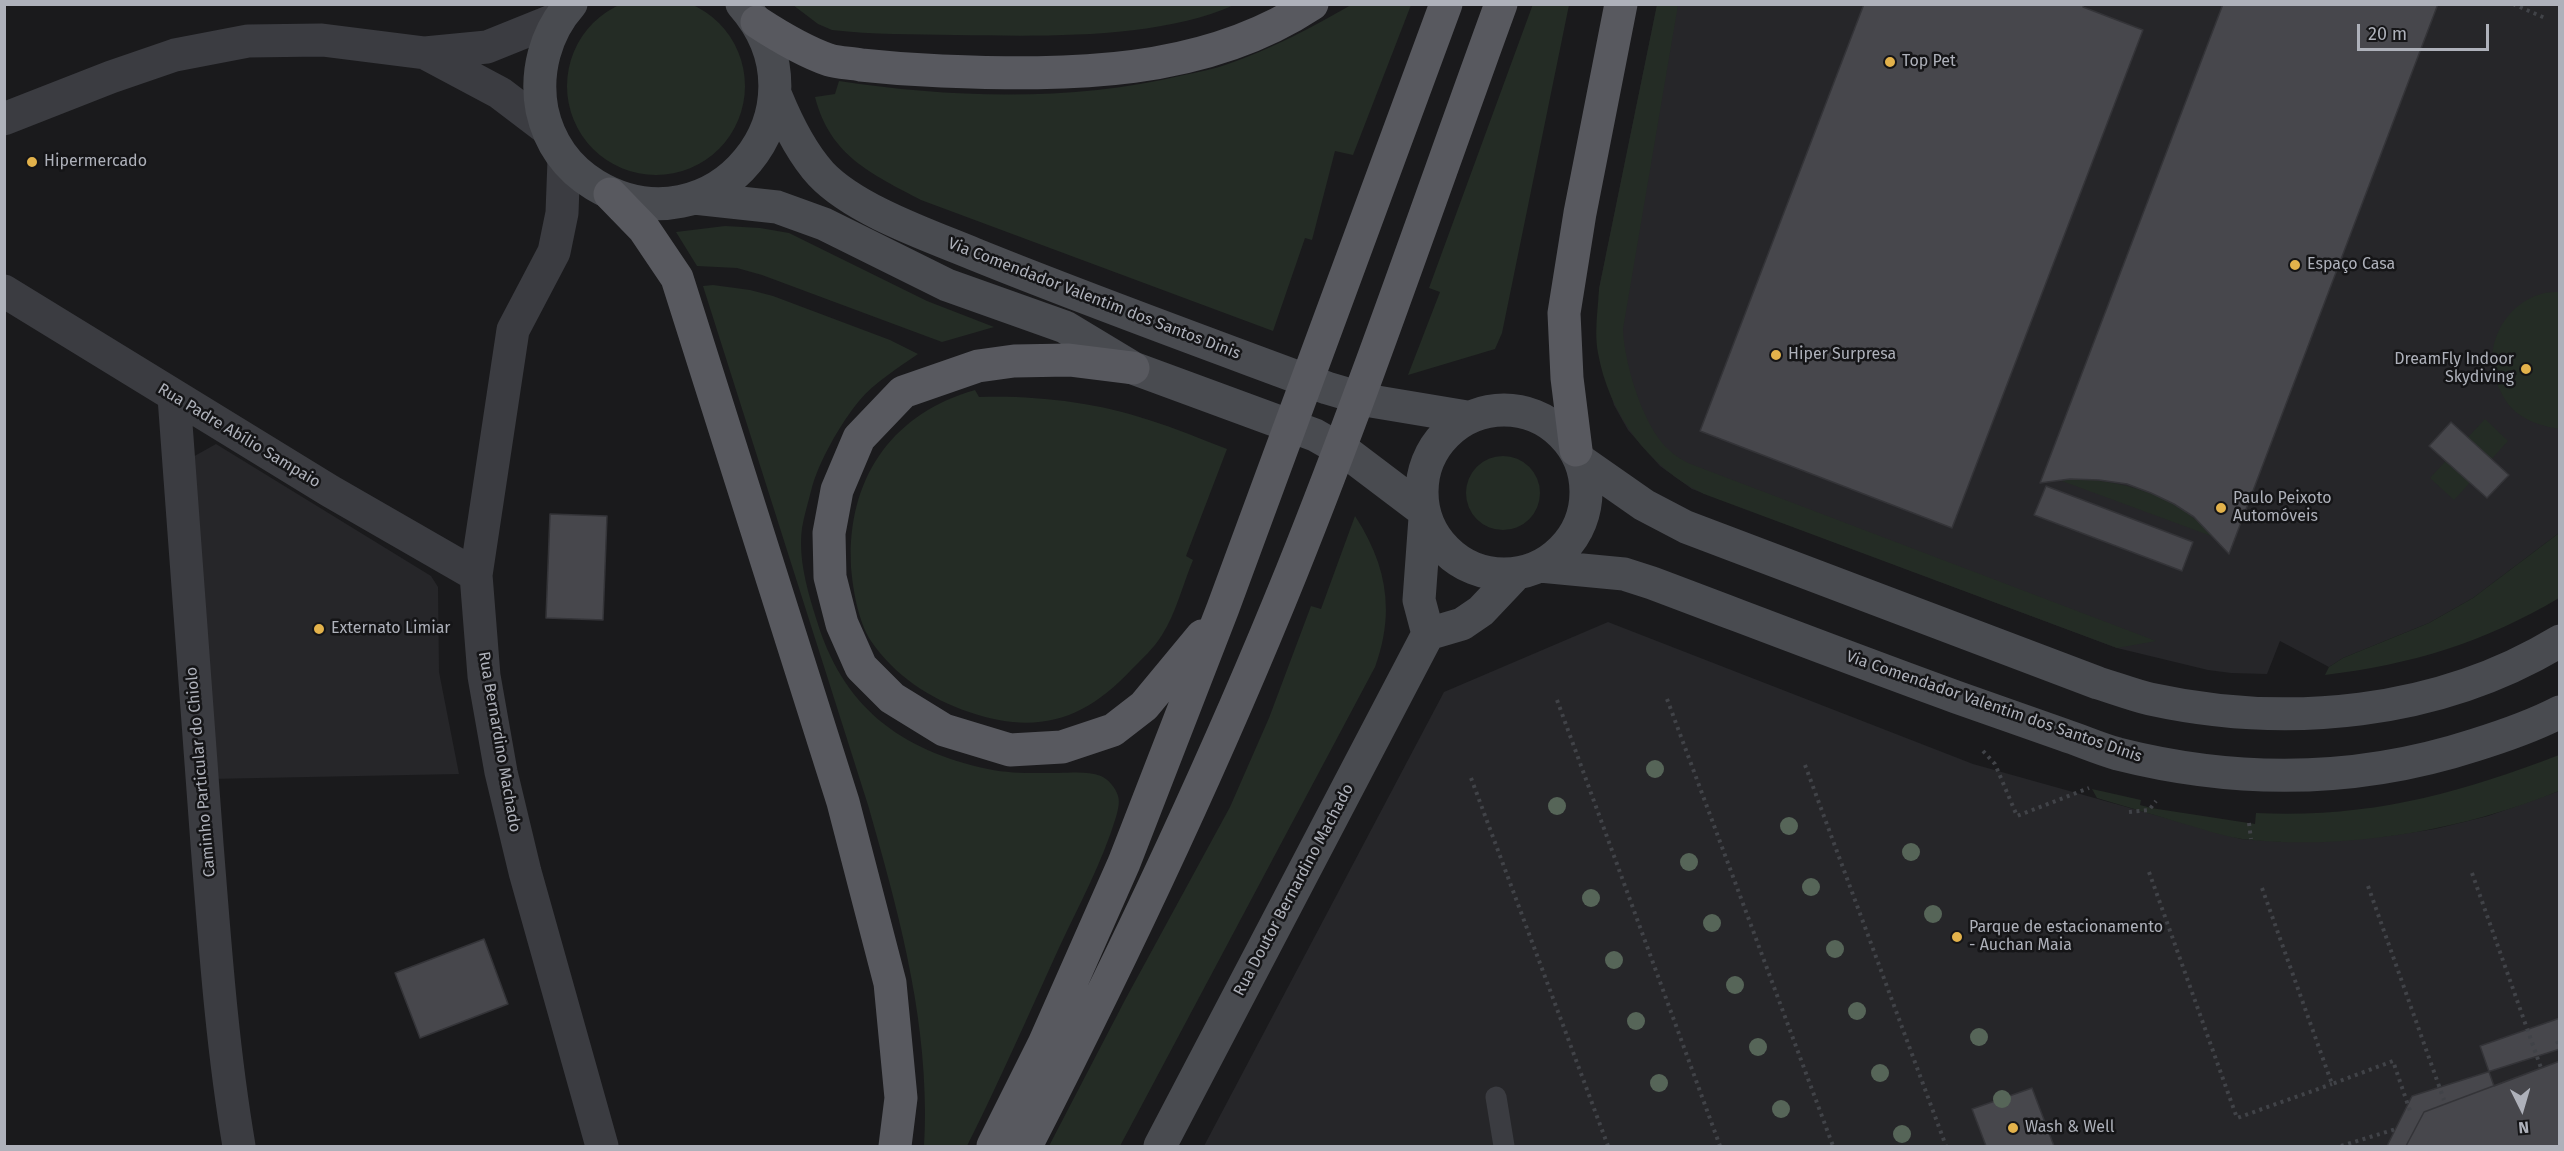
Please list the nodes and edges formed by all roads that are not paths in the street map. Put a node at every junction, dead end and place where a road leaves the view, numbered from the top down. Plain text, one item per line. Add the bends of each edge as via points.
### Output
1 (1312, 4) edge
2 (1446, 4) edge
3 (1501, 4) edge
4 (1622, 4) edge
5 (565, 11) edge
6 (750, 13) edge
7 (425, 53) junction
8 (776, 96) junction
9 (4, 119) edge
10 (546, 128) junction
11 (564, 160) junction
12 (609, 194) junction
13 (694, 198) junction
14 (4, 291) edge
15 (1133, 368) junction
16 (174, 397) junction
17 (1467, 417) junction
18 (1578, 455) junction
19 (1424, 515) junction
20 (1528, 569) junction
21 (476, 575) junction
22 (1223, 608) junction
23 (1428, 634) junction
24 (2559, 641) edge
25 (2559, 712) edge
26 (1496, 1096) dead end
27 (239, 1146) edge
28 (602, 1146) edge
29 (895, 1146) edge
30 (993, 1146) edge
31 (1026, 1146) edge
32 (1160, 1146) edge
33 (1504, 1146) edge

1 - 6 main road via 1239,41 1173,60 1045,74 899,69 831,61 791,44
2 - 22 main road
3 - 31 main road via 1395,301 1241,693 1083,1035
4 - 18 main road via 1564,313 1567,378
5 - 7 street via 525,34 487,47
5 - 10 main road via 543,53 538,91
6 - 8 main road via 773,57
7 - 9 street via 322,40 248,41 175,55
7 - 10 street via 500,93
8 - 13 main road via 759,148 719,187
8 - 17 main road, Via Comendador Valentim dos Santos Dinis via 790,130 821,174 872,208 918,231 1327,388 1371,401
10 - 11 main road
11 - 12 main road
11 - 21 street, Rua Bernardino Machado via 562,213 554,252 513,330
12 - 13 main road via 637,203 666,204
12 - 29 main road via 644,229 677,278 843,802 890,983 901,1098
13 - 15 main road via 777,207 824,224 947,285 1065,327
14 - 16 street, Rua Padre Abílio Sampaio
15 - 19 main road via 1315,435 1350,455
15 - 22 main road via 1069,360 1014,361 978,366 903,392 859,438 837,490 829,533 830,577 842,624 861,667 892,698 944,730 1010,750 1062,747 1113,730 1144,706
16 - 21 street, Rua Padre Abílio Sampaio
16 - 27 street, Caminho Particular do Chiolo via 214,926 227,1072
17 - 18 main road via 1508,409 1528,413 1563,434
17 - 19 main road via 1444,434 1429,457 1422,484
18 - 20 main road via 1586,486 1584,513 1568,544 1556,556
18 - 24 main road via 1644,505 1686,527 2098,683 2202,708 2284,714 2370,708 2454,688 2522,661
19 - 20 main road via 1442,546 1454,557 1484,572
19 - 23 main road via 1419,600
20 - 23 main road via 1462,624
20 - 25 main road, Via Comendador Valentim dos Santos Dinis via 1624,574 1652,582 2028,722 2115,753 2164,765 2246,775 2326,776 2425,760 2510,734
21 - 28 street, Rua Bernardino Machado via 484,676 501,772 533,904
22 - 30 main road via 1124,863 1044,1044
23 - 32 main road, Rua Doutor Bernardino Machado
26 - 33 lane

